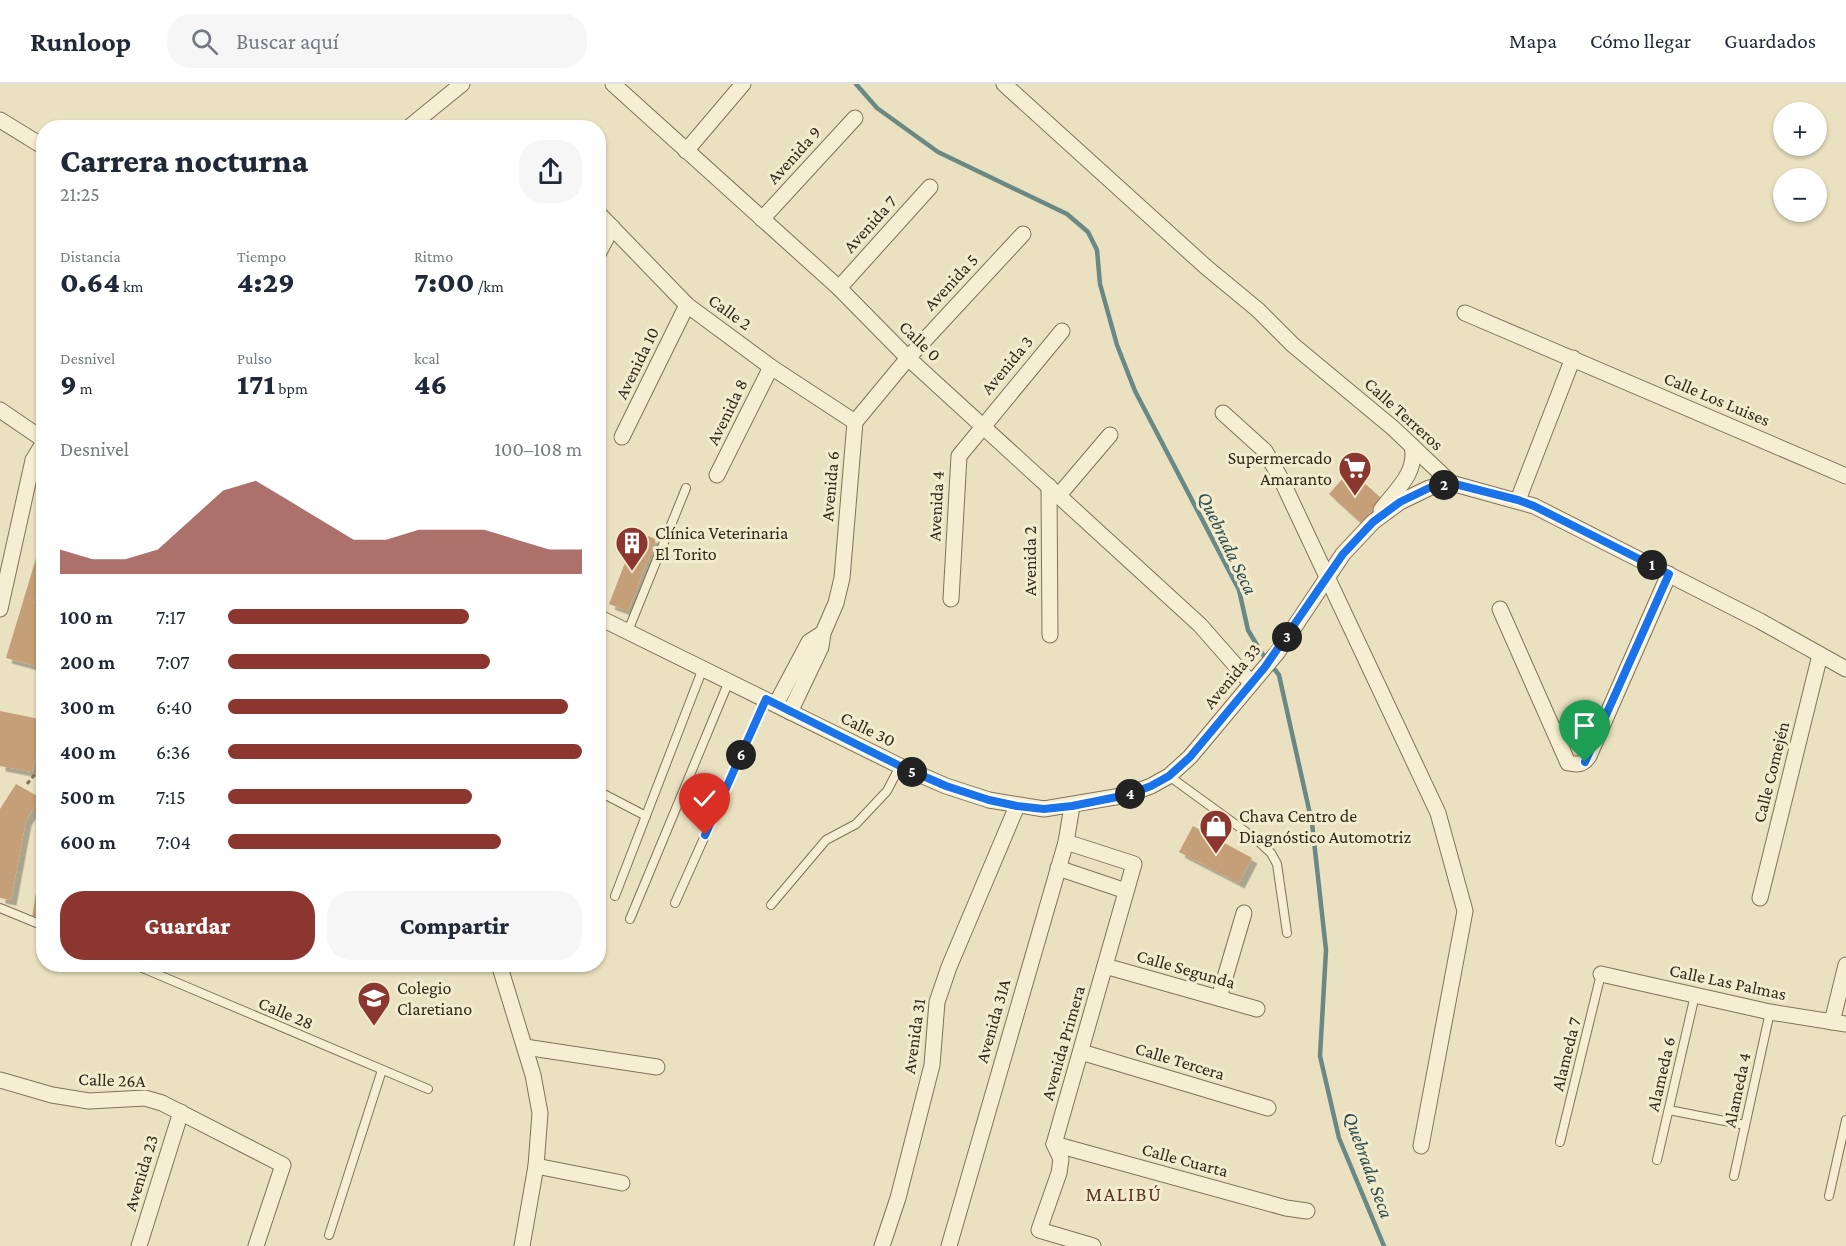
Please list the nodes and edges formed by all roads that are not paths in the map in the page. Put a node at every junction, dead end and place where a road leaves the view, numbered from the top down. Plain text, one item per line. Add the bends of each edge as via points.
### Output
1 (462, 84) edge
2 (613, 84) edge
3 (743, 84) edge
4 (1004, 84) edge
5 (855, 117) dead end
6 (0, 120) edge
7 (418, 120) edge
8 (36, 142) edge
9 (686, 151) junction
10 (930, 187) dead end
11 (762, 219) junction
12 (606, 221) edge
13 (612, 227) junction
14 (1023, 234) dead end
15 (606, 239) edge
16 (839, 288) junction
17 (687, 305) junction
18 (1465, 313) dead end
19 (1062, 331) dead end
20 (908, 358) junction
21 (1573, 358) junction
22 (771, 367) junction
23 (0, 410) edge
24 (1223, 413) dead end
25 (855, 422) junction
26 (983, 425) junction
27 (36, 435) edge
28 (1110, 435) dead end
29 (622, 437) dead end
30 (1412, 446) junction
31 (36, 472) edge
32 (717, 476) dead end
33 (1846, 476) edge
34 (1451, 483) junction
35 (686, 488) dead end
36 (1054, 490) junction
37 (1518, 500) junction
38 (1373, 522) junction
39 (1669, 574) junction
40 (1328, 578) junction
41 (951, 598) dead end
42 (0, 609) edge
43 (1500, 609) dead end
44 (606, 621) edge
45 (628, 631) junction
46 (823, 633) junction
47 (1050, 635) dead end
48 (1820, 655) junction
49 (703, 667) junction
50 (1846, 669) edge
51 (729, 681) junction
52 (1251, 683) junction
53 (771, 701) junction
54 (790, 712) junction
55 (900, 766) junction
56 (1169, 776) junction
57 (606, 795) edge
58 (1017, 806) junction
59 (1072, 806) junction
60 (646, 816) junction
61 (1066, 842) junction
62 (1058, 868) junction
63 (1126, 891) junction
64 (615, 896) dead end
65 (1760, 898) dead end
66 (675, 903) dead end
67 (771, 905) dead end
68 (0, 908) edge
69 (1245, 913) dead end
70 (630, 920) dead end
71 (36, 924) edge
72 (1287, 933) dead end
73 (1846, 965) edge
74 (1105, 966) junction
75 (152, 972) edge
76 (502, 972) edge
77 (1602, 974) joint
78 (1695, 995) junction
79 (1219, 998) junction
80 (1257, 1009) dead end
81 (1770, 1012) junction
82 (1839, 1023) edge
83 (525, 1047) junction
84 (1081, 1052) junction
85 (657, 1067) dead end
86 (382, 1070) junction
87 (0, 1080) edge
88 (428, 1089) dead end
89 (1268, 1108) dead end
90 (1669, 1110) junction
91 (181, 1112) junction
92 (1846, 1120) edge
93 (1745, 1125) junction
94 (1560, 1142) dead end
95 (1054, 1144) junction
96 (1421, 1146) dead end
97 (1657, 1160) dead end
98 (536, 1166) junction
99 (1734, 1176) dead end
100 (622, 1183) dead end
101 (1829, 1196) dead end
102 (1307, 1211) dead end
103 (329, 1235) dead end
104 (139, 1246) edge
105 (256, 1246) edge
106 (522, 1246) edge
107 (882, 1246) edge
108 (948, 1246) edge
109 (1093, 1246) edge

1 - 7 street
2 - 9 street, Calle 0
3 - 9 street
4 - 30 street, Calle Terreros via 1293,345
5 - 11 street, Avenida 9
6 - 8 street
9 - 11 street, Calle 0
10 - 16 street, Avenida 7
11 - 16 street, Calle 0
12 - 13 street, Calle 2
13 - 15 street
13 - 17 street, Calle 2
14 - 20 street, Avenida 5
16 - 20 street, Calle 0
17 - 22 street, Calle 2
17 - 29 street, Avenida 10
18 - 21 street, Calle Los Luises
19 - 26 street, Avenida 3
20 - 25 street
20 - 26 street, Calle 0
21 - 33 street, Calle Los Luises
21 - 37 street
22 - 25 street, Calle 2
22 - 32 street, Avenida 8
23 - 27 street
24 - 40 street via 1265,451
25 - 46 street, Avenida 6 via 842,578
26 - 36 street, Calle 0
26 - 41 street, Avenida 4 via 959,456
28 - 36 street
30 - 34 street, Calle Terreros
30 - 38 street via 1412,469
31 - 42 street
34 - 37 street, Calle Terreros
34 - 38 street, Avenida 33 via 1400,502
35 - 45 lane
36 - 47 street, Avenida 2
36 - 52 street, Calle 0 via 1200,625
37 - 39 street, Calle Terreros
38 - 40 street, Avenida 33 via 1343,554
39 - 43 street via 1589,756 1577,765 1568,763
39 - 48 street, Calle Terreros
40 - 52 street, Avenida 33
40 - 96 street via 1438,813 1465,910
44 - 45 street, Calle 30
45 - 49 street, Calle 30
46 - 53 street, Avenida 6 via 809,642
46 - 54 street, Avenida 6 via 821,646
48 - 50 street, Calle Terreros
48 - 65 street, Calle Comején
49 - 51 street, Calle 30
49 - 60 lane
51 - 53 street, Calle 30
51 - 70 lane
52 - 56 street, Avenida 33 via 1190,757
53 - 54 street, Calle 30
53 - 66 lane
54 - 55 street, Calle 30
55 - 58 street, Calle 30 via 946,786
55 - 67 lane via 887,791 856,824 826,840
56 - 59 street, Calle 30 via 1127,795
56 - 72 lane via 1271,853 1277,864
57 - 60 lane
58 - 59 street, Calle 30
58 - 107 street, Avenida 31 via 936,1002 932,1065
59 - 61 street, Avenida 31A
60 - 64 lane
61 - 62 street, Avenida 31A
61 - 63 street, Avenida Primera via 1134,864
62 - 63 street
62 - 108 street, Avenida 31A
63 - 74 street, Avenida Primera
68 - 71 lane
69 - 79 street
73 - 82 street
74 - 79 street, Calle Segunda
74 - 84 street, Avenida Primera
75 - 86 lane, Calle 28
76 - 83 street
77 - 78 street, Calle Las Palmas
77 - 94 lane, Alameda 7
78 - 81 street, Calle Las Palmas
78 - 90 lane, Alameda 6
79 - 80 street, Calle Segunda
81 - 82 street, Calle Las Palmas
81 - 93 lane, Alameda 4
83 - 85 street
83 - 98 street via 540,1113
84 - 89 street, Calle Tercera
84 - 95 street, Avenida Primera
86 - 88 lane, Calle 28
86 - 103 lane
87 - 91 street, Calle 26A via 89,1101 145,1098
90 - 93 lane
90 - 97 lane, Alameda 6
91 - 104 street, Avenida 23
91 - 105 street, Calle 26A via 283,1165
92 - 101 lane
93 - 99 lane, Alameda 4
95 - 102 street, Calle Cuarta
95 - 109 street, Avenida Primera via 1061,1158 1059,1173 1039,1230
98 - 100 street
98 - 106 street

